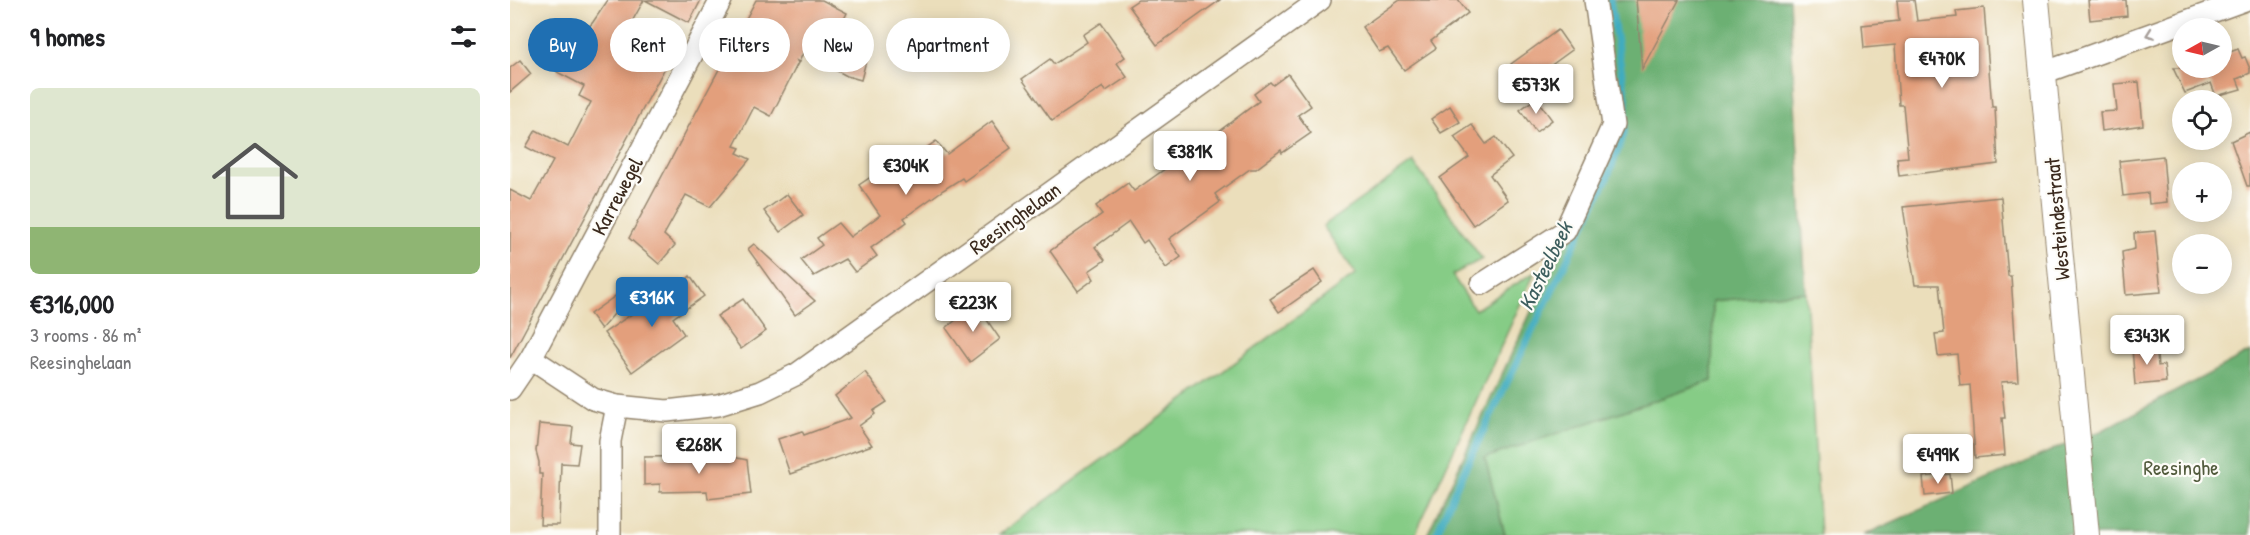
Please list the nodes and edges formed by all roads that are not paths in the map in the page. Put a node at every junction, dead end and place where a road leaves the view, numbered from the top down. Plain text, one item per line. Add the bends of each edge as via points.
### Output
1 (721, 0) edge
2 (1595, 0) edge
3 (2036, 0) edge
4 (2245, 0) edge
5 (1306, 4) edge
6 (2043, 73) junction
7 (1482, 284) dead end
8 (531, 358) junction
9 (510, 389) edge
10 (617, 406) junction
11 (610, 535) edge
12 (2086, 535) edge

1 - 8 street, Karrewegel
2 - 7 street via 1613,125 1565,231
3 - 6 street, Westeindestraat
4 -> 6 street
5 - 10 street, Reesinghelaan via 797,374 760,392 717,405 667,411
6 - 12 street, Westeindestraat
8 - 9 street, Karrewegel
8 - 10 street, Reesinghelaan via 593,399
10 - 11 street via 610,441

